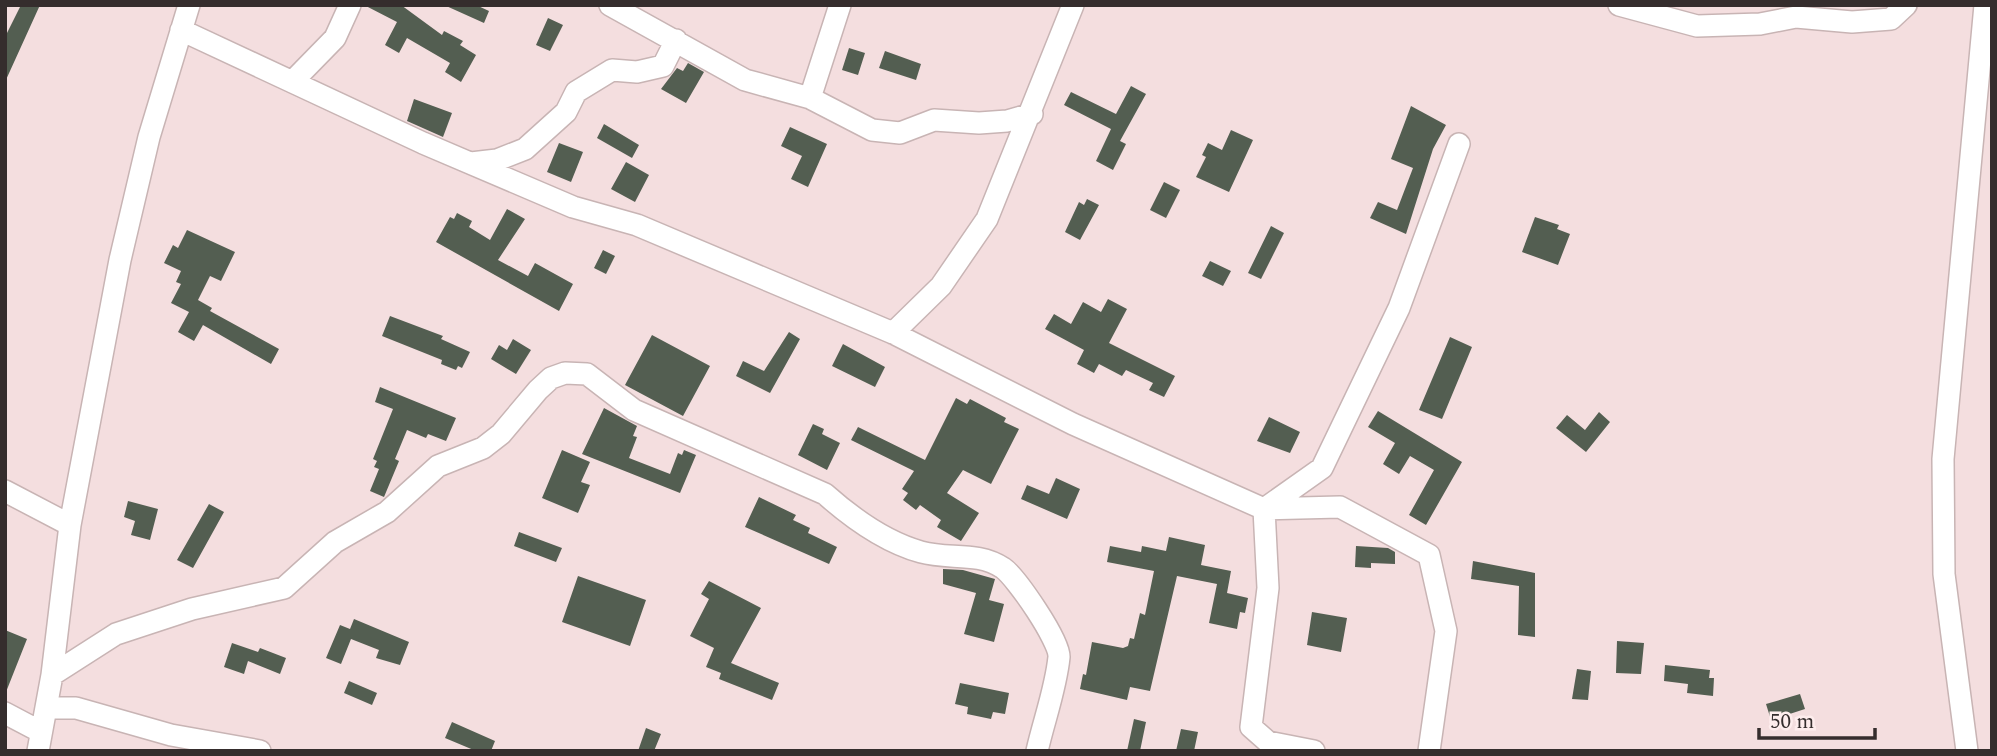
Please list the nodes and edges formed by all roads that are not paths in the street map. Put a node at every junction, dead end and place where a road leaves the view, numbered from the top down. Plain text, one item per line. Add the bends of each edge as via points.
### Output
1 (189, 5) edge
2 (350, 5) edge
3 (610, 5) edge
4 (840, 5) edge
5 (1073, 5) edge
6 (1619, 5) edge
7 (1906, 5) edge
8 (1986, 5) edge
9 (181, 30) junction
10 (676, 40) junction
11 (293, 82) junction
12 (810, 98) junction
13 (1031, 114) junction
14 (1459, 144) dead end
15 (471, 163) junction
16 (892, 332) junction
17 (5, 491) edge
18 (1264, 509) junction
19 (70, 525) junction
20 (52, 675) junction
21 (46, 708) junction
22 (5, 713) edge
23 (40, 741) edge
24 (260, 751) edge
25 (1037, 751) edge
26 (1314, 751) edge
27 (1429, 751) edge
28 (1967, 751) edge

1 - 9 street
2 - 11 street via 335,38
3 - 10 street
4 - 12 street
5 - 13 street
6 - 7 street via 1697,26 1760,24 1796,17 1852,22 1891,19
8 - 28 street via 1943,459 1944,574
9 - 11 street
9 - 19 street via 149,136 120,260
10 - 12 street via 745,80
10 - 15 street via 663,66 637,72 612,70 576,92 566,112 525,149 497,160
11 - 15 street
12 - 13 street via 887,134 934,120 1007,121
13 - 16 street via 987,219 941,286
14 - 18 street via 1399,308 1322,468
15 - 16 street via 573,207 637,225
16 - 18 street via 1073,424
17 - 19 street
18 - 26 street via 1268,588 1251,727 1268,742
18 - 27 street via 1340,507 1429,555 1446,631
19 - 20 street
20 - 21 street
20 - 25 street via 116,634 192,609 285,588 335,542 387,512 438,466 483,448 501,435 551,378 587,374 634,410 825,494 851,517 908,547 946,557 967,554 1004,569 1054,635 1059,654
21 - 23 street
21 - 24 street via 76,708 171,735
22 - 23 street

